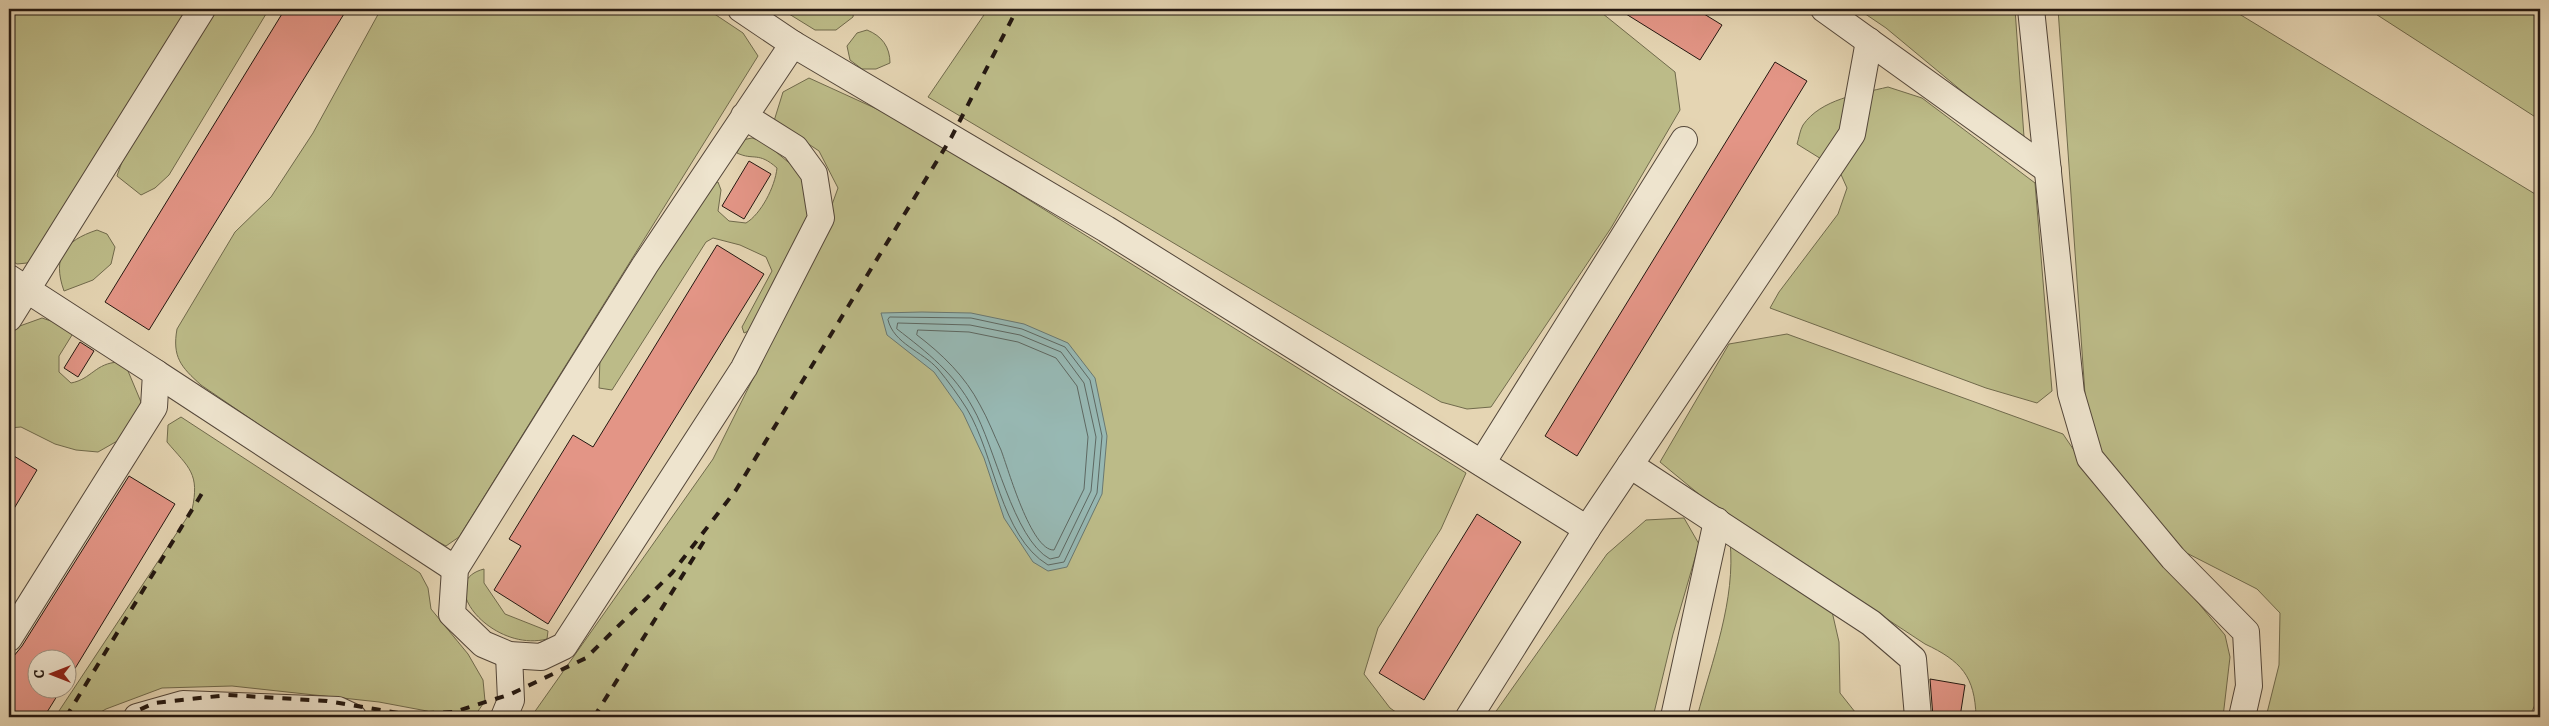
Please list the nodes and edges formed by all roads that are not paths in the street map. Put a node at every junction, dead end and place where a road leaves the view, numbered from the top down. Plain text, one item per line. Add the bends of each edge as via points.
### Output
1 (202, 9) edge
2 (741, 9) edge
3 (1824, 9) edge
4 (2031, 9) edge
5 (1869, 41) junction
6 (793, 44) junction
7 (744, 116) junction
8 (1684, 140) dead end
9 (2048, 170) junction
10 (18, 284) edge
11 (9, 318) edge
12 (156, 372) junction
13 (1482, 463) junction
14 (1630, 464) junction
15 (1717, 521) junction
16 (1587, 528) junction
17 (455, 569) junction
18 (9, 638) edge
19 (509, 655) junction
20 (137, 717) edge
21 (353, 717) edge
22 (504, 717) edge
23 (1469, 717) edge
24 (1674, 717) edge
25 (1918, 717) edge
26 (2242, 717) edge

1 - 10 lane
2 - 6 lane
3 - 5 lane
4 - 9 lane
5 - 9 lane
5 - 14 lane via 1852,134
6 - 7 lane
6 - 13 lane via 1106,229
7 - 17 lane via 645,265
7 - 19 lane via 795,148 814,174 821,218 744,368 564,646 540,657
8 - 13 lane
9 - 26 lane via 2072,393 2090,458 2173,558 2246,632 2249,686
10 - 11 lane
10 - 12 lane
12 - 17 lane
12 - 18 lane via 154,407
13 - 16 lane
14 - 15 lane
14 - 16 lane
15 - 24 lane
15 - 25 lane via 1872,623 1913,659
16 - 23 lane
17 - 19 lane via 452,614 484,644
19 - 22 lane via 511,700
20 - 21 lane via 183,704 338,710

